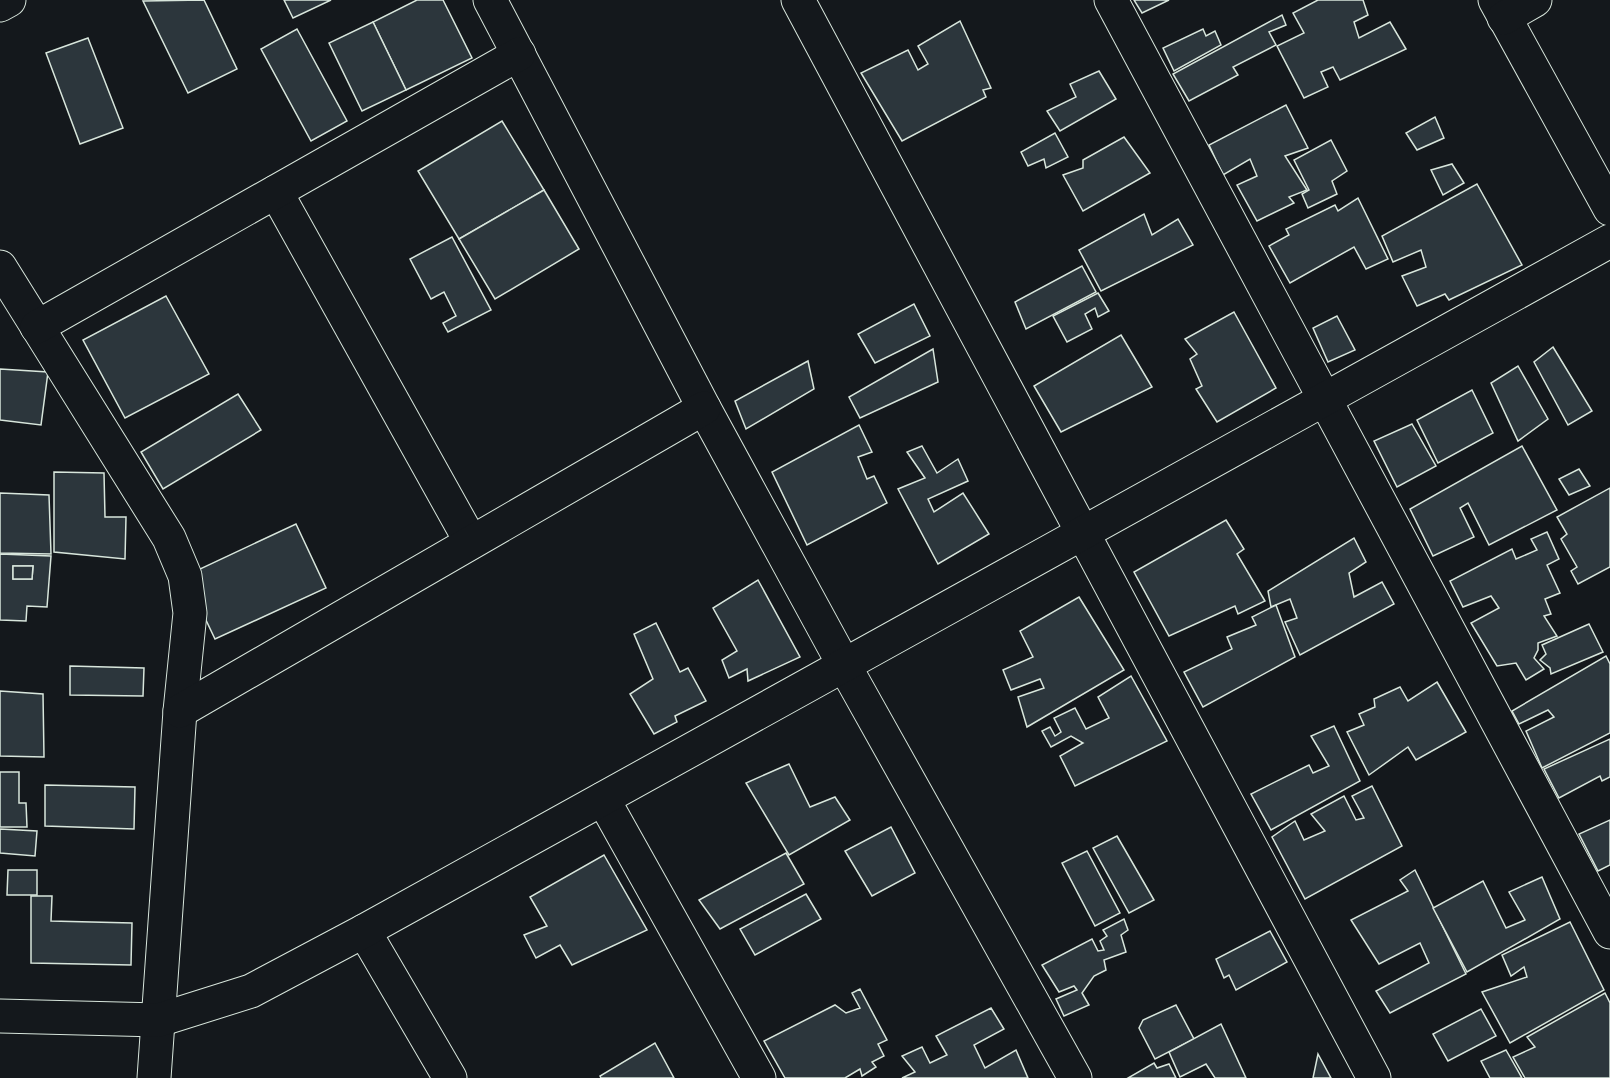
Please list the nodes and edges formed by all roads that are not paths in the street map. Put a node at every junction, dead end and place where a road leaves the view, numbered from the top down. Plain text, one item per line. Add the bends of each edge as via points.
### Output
1 (9, 0) edge
2 (490, 0) edge
3 (798, 0) edge
4 (1111, 0) edge
5 (1535, 0) edge
6 (0, 5) edge
7 (1499, 9) edge
8 (519, 54) junction
9 (276, 192) junction
10 (1610, 209) edge
11 (1610, 241) edge
12 (0, 267) edge
13 (37, 327) junction
14 (1325, 398) junction
15 (704, 408) junction
16 (1083, 533) junction
17 (471, 542) junction
18 (844, 665) junction
19 (180, 711) junction
20 (603, 799) junction
21 (364, 931) junction
22 (1610, 932) edge
23 (0, 1016) edge
24 (159, 1020) junction
25 (1069, 1076) edge
26 (154, 1078) edge
27 (450, 1078) edge
28 (759, 1078) edge
29 (1374, 1078) edge

1 - 6 street
2 - 8 street
3 - 16 street
4 - 14 street
5 - 7 street
7 - 10 street
8 - 9 street
8 - 15 street
9 - 13 street
9 - 17 street
11 - 14 street
12 - 13 street
13 - 19 street via 169,538 185,576 190,613
14 - 16 street
14 - 22 street
15 - 17 street
15 - 18 street
16 - 18 street
16 - 29 street
17 - 19 street
18 - 20 street
18 - 25 street
19 - 24 street
20 - 21 street
20 - 28 street
21 - 24 street via 251,991
21 - 27 street
23 - 24 street
24 - 26 street

